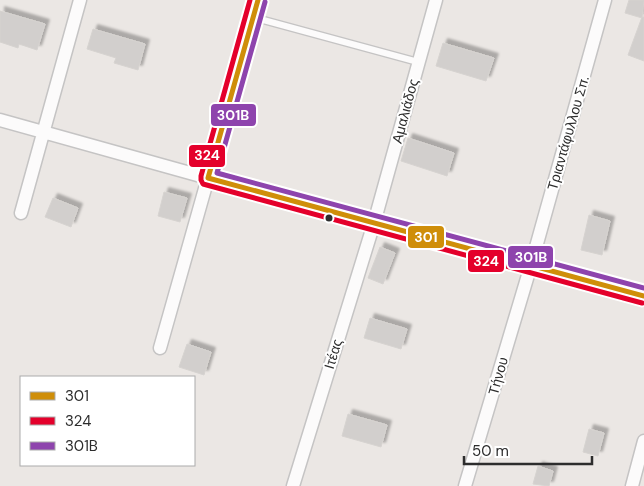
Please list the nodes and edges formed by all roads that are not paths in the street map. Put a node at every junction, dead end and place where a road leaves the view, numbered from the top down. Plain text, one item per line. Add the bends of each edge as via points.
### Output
1 (80, 0) edge
2 (436, 0) edge
3 (605, 0) edge
4 (255, 9) edge
5 (418, 62) junction
6 (0, 120) edge
7 (43, 132) junction
8 (208, 178) junction
9 (21, 213) dead end
10 (374, 222) junction
11 (531, 265) junction
12 (644, 296) edge
13 (160, 348) dead end
14 (644, 441) edge
15 (293, 486) edge
16 (465, 486) edge
17 (632, 486) edge

1 - 7 street
2 - 5 street, Αμαλιάδος
3 - 11 street, Τριαντάφυλλου Σπ.
4 - 5 lane
4 - 8 street
5 - 10 street, Αμαλιάδος
6 - 7 street
7 - 8 street
7 - 9 street
8 - 10 street
8 - 13 street
10 - 11 street
10 - 15 street, Ιτέας
11 - 12 street
11 - 16 street, Τήνου
14 - 17 street

